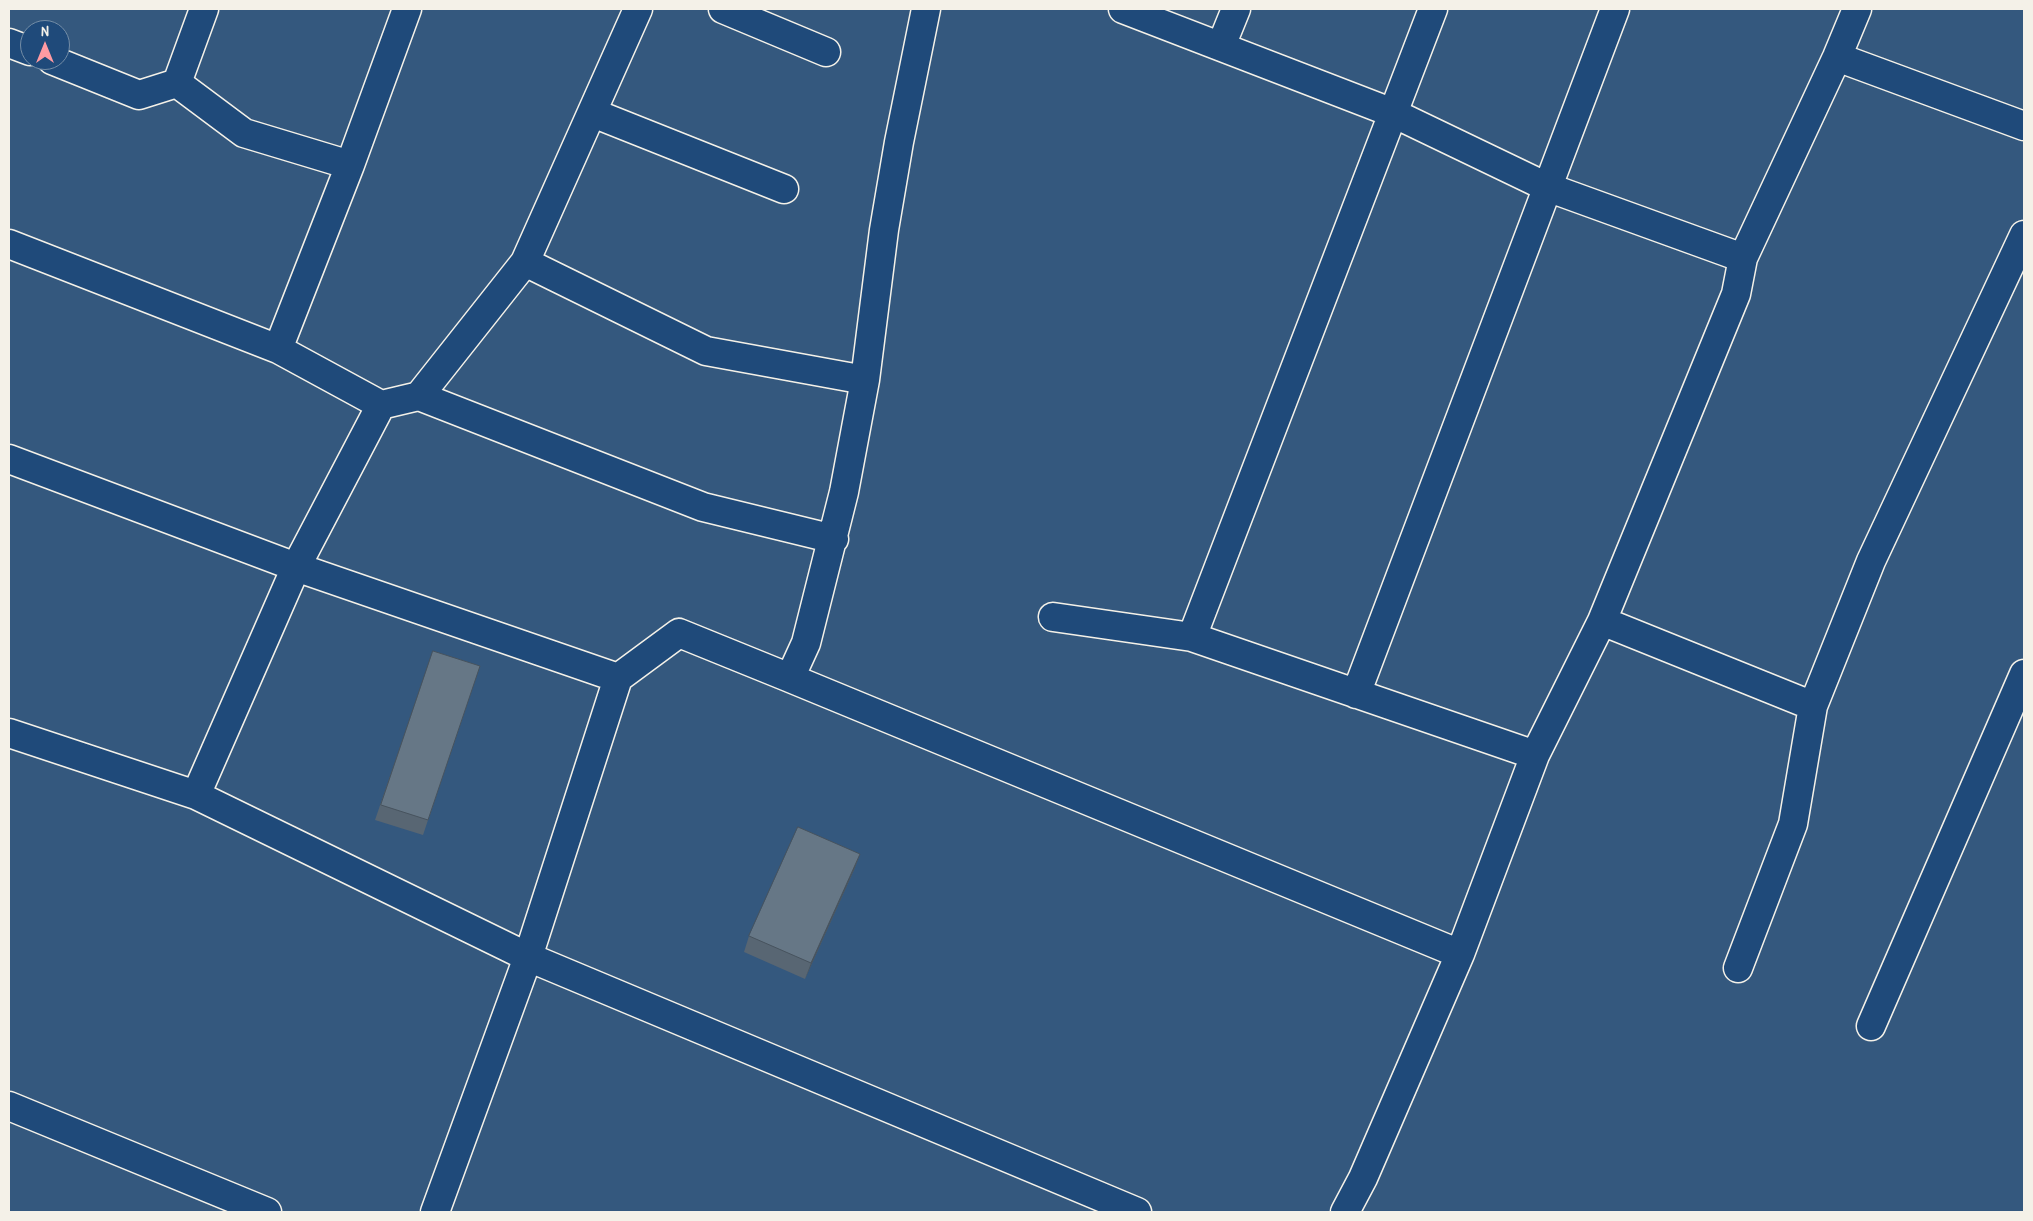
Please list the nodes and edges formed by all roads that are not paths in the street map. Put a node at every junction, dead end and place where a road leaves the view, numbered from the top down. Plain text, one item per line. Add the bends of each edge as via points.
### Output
1 (204, 9) edge
2 (407, 9) edge
3 (638, 9) edge
4 (722, 9) edge
5 (926, 9) edge
6 (1123, 9) edge
7 (1236, 9) edge
8 (1432, 9) edge
9 (1615, 9) edge
10 (1857, 9) edge
11 (1221, 46) junction
12 (826, 52) dead end
13 (1837, 57) junction
14 (70, 67) edge
15 (177, 84) junction
16 (593, 113) junction
17 (1394, 113) junction
18 (2024, 126) edge
19 (350, 165) junction
20 (1547, 187) junction
21 (784, 189) dead end
22 (2024, 236) edge
23 (9, 244) edge
24 (1743, 258) junction
25 (525, 262) junction
26 (278, 349) junction
27 (864, 380) junction
28 (419, 396) junction
29 (381, 405) junction
30 (9, 459) edge
31 (834, 538) junction
32 (296, 567) junction
33 (1053, 617) dead end
34 (1602, 621) junction
35 (1192, 637) junction
36 (2024, 674) edge
37 (618, 678) junction
38 (790, 678) junction
39 (1356, 694) junction
40 (1813, 706) junction
41 (9, 733) edge
42 (1535, 755) junction
43 (196, 795) junction
44 (1460, 954) junction
45 (528, 957) junction
46 (1738, 968) dead end
47 (1871, 1026) dead end
48 (9, 1106) edge
49 (267, 1212) edge
50 (435, 1212) edge
51 (1137, 1212) edge
52 (1345, 1212) edge

1 - 15 street
2 - 19 street
3 - 16 street
4 - 12 street
5 - 27 street via 884,230
6 - 11 street
7 - 11 street
8 - 17 street
9 - 20 street
10 - 13 street
11 - 17 street
13 - 18 street
13 - 24 street
14 - 15 street via 139,95
15 - 19 street via 244,133
16 - 21 street
16 - 25 street
17 - 20 street
17 - 35 street
19 - 26 street
20 - 24 street
20 - 39 street
22 - 40 street via 1871,562
23 - 26 street
24 - 34 street via 1736,294
25 - 27 street via 706,350
25 - 28 street
26 - 29 street
27 - 31 street
28 - 29 street
28 - 31 street via 703,507
29 - 32 street
30 - 32 street
31 - 38 street via 806,644
32 - 37 street
32 - 43 street
33 - 35 street
34 - 40 street
34 - 42 street
35 - 39 street
36 - 47 street
37 - 38 street via 678,632
37 - 45 street
38 - 44 street
39 - 42 street
40 - 46 street via 1793,824
41 - 43 street
42 - 44 street
43 - 45 street
44 - 52 street via 1363,1178
45 - 50 street
45 - 51 street
48 - 49 street

